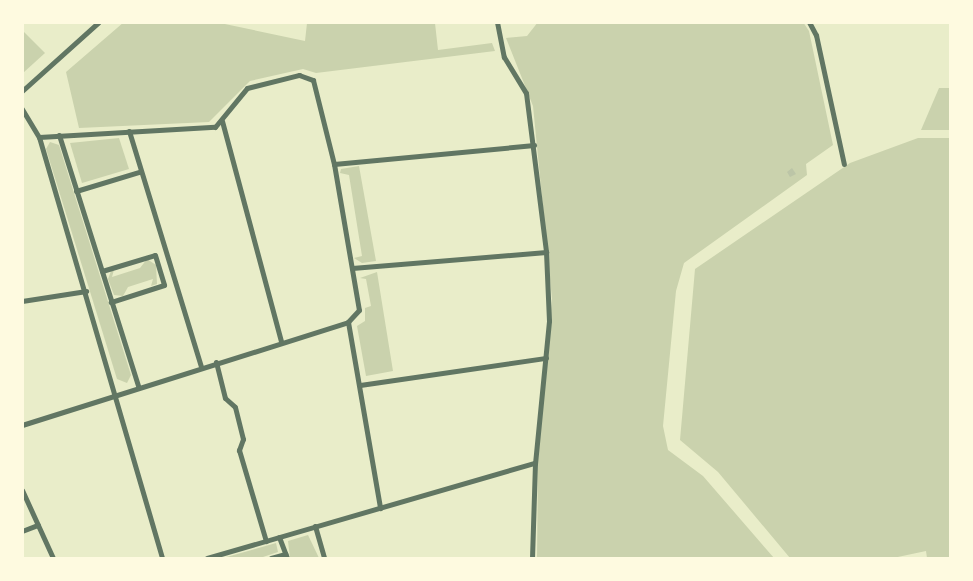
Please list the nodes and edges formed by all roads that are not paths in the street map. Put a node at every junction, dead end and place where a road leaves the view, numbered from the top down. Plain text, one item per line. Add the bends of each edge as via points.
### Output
1 (99, 22) edge
2 (497, 22) edge
3 (809, 22) edge
4 (22, 91) edge
5 (22, 109) edge
6 (222, 121) junction
7 (129, 131) junction
8 (59, 135) junction
9 (39, 137) junction
10 (534, 145) junction
11 (334, 164) junction
12 (844, 164) dead end
13 (139, 172) junction
14 (76, 191) junction
15 (546, 252) junction
16 (352, 268) junction
17 (102, 271) junction
18 (86, 291) junction
19 (22, 301) edge
20 (111, 302) junction
21 (348, 322) junction
22 (281, 341) junction
23 (546, 358) junction
24 (216, 362) junction
25 (200, 367) junction
26 (360, 385) junction
27 (138, 386) junction
28 (117, 393) junction
29 (22, 425) edge
30 (535, 463) junction
31 (22, 490) edge
32 (380, 508) junction
33 (38, 525) junction
34 (316, 526) junction
35 (22, 531) edge
36 (279, 537) junction
37 (266, 541) junction
38 (286, 556) edge
39 (53, 558) edge
40 (162, 558) edge
41 (207, 558) edge
42 (271, 558) edge
43 (324, 558) edge
44 (532, 558) edge

1 - 4 street
2 - 10 street via 504,57 526,93
3 - 12 street via 816,35
5 - 9 street
6 - 7 street via 206,128
6 - 11 street via 247,88 309,76 316,85
6 - 22 street
7 - 8 street
7 - 13 street
8 - 9 street
8 - 14 street
9 - 18 street
10 - 11 street
10 - 15 street
11 - 16 street
13 - 14 street
13 - 25 street
14 - 17 street
15 - 16 street
15 - 23 street via 549,321
16 - 21 street via 359,310
17 - 20 street
17 - 20 street via 155,255 164,285
18 - 19 street
18 - 28 street
20 - 27 street
21 - 22 street
21 - 26 street
22 - 24 street
23 - 26 street
23 - 30 street
24 - 25 street
24 - 37 street via 225,398 235,407 244,469
25 - 27 street
26 - 32 street
27 - 28 street
28 - 29 street
28 - 40 street
30 - 32 street
30 - 44 street
31 - 33 street
32 - 34 street
33 - 35 street
33 - 39 street
34 - 36 street
34 - 43 street
36 - 37 street
36 - 38 street
37 - 41 street
38 - 42 street

